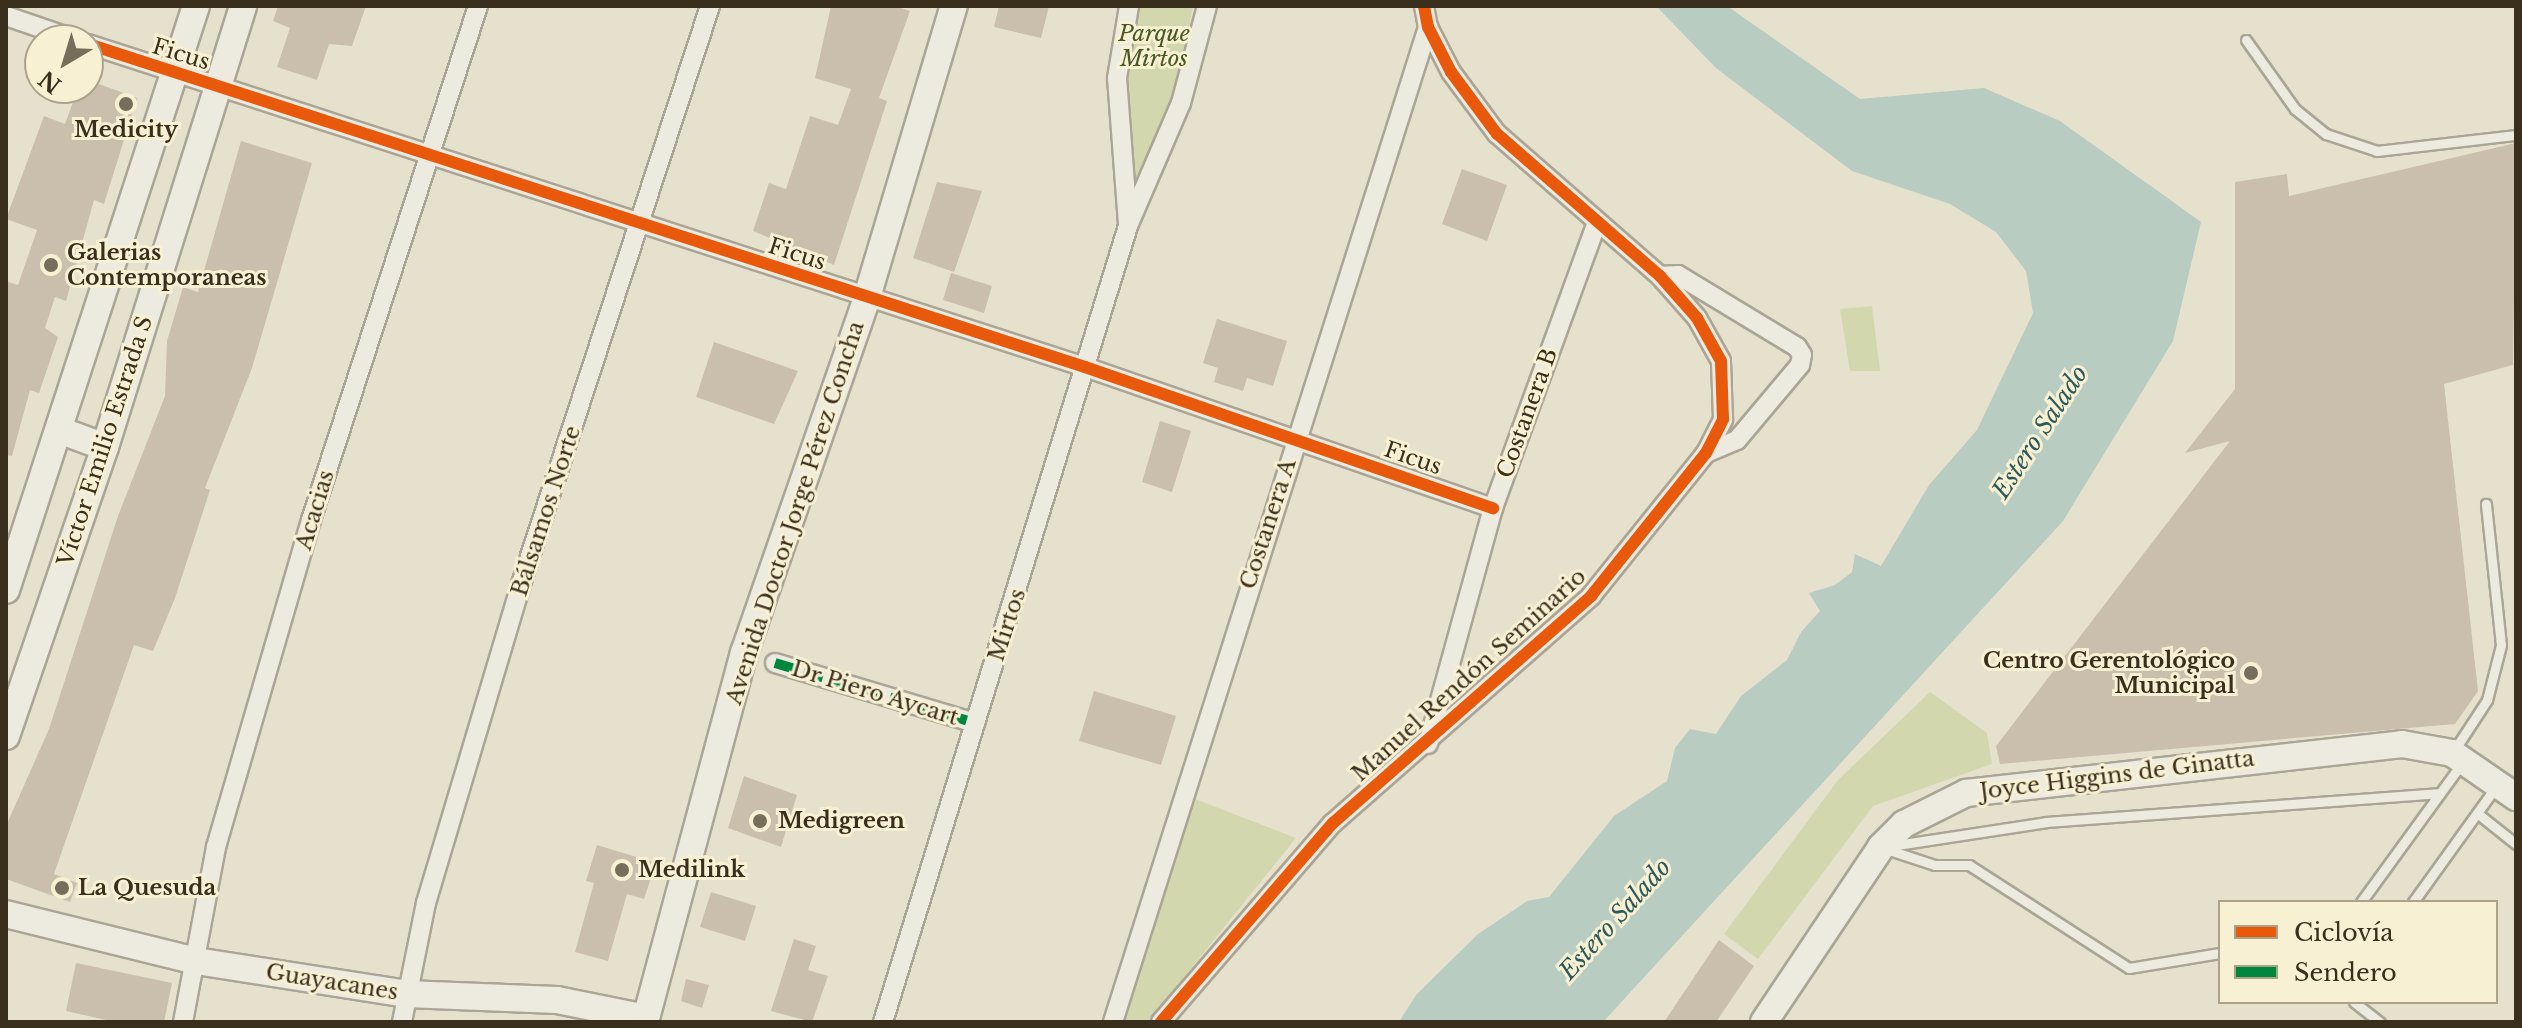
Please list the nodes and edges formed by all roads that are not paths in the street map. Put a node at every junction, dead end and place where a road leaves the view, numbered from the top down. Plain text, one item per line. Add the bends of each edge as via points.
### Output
1 (196, 6) edge
2 (243, 6) edge
3 (478, 6) edge
4 (710, 6) edge
5 (954, 6) edge
6 (1129, 6) edge
7 (1207, 6) edge
8 (1424, 6) edge
9 (6, 16) edge
10 (29, 24) edge
11 (1428, 27) junction
12 (2246, 40) dead end
13 (104, 50) edge
14 (174, 75) junction
15 (217, 86) junction
16 (2516, 135) edge
17 (430, 153) junction
18 (1597, 222) junction
19 (640, 224) junction
20 (1128, 226) junction
21 (1660, 276) junction
22 (867, 297) junction
23 (1085, 367) junction
24 (59, 430) junction
25 (1296, 439) junction
26 (105, 447) junction
27 (1706, 453) junction
28 (2486, 504) dead end
29 (1493, 508) junction
30 (6, 590) edge
31 (775, 663) dead end
32 (975, 723) junction
33 (6, 736) edge
34 (1428, 744) junction
35 (2458, 757) junction
36 (2507, 790) edge
37 (2440, 793) junction
38 (2477, 813) junction
39 (2516, 844) edge
40 (1881, 847) junction
41 (2362, 900) edge
42 (2414, 900) edge
43 (6, 914) edge
44 (2218, 953) edge
45 (196, 961) junction
46 (406, 994) junction
47 (2357, 1004) edge
48 (651, 1021) edge
49 (183, 1022) edge
50 (402, 1022) edge
51 (883, 1022) edge
52 (1113, 1022) edge
53 (1161, 1022) edge
54 (1764, 1022) edge
55 (2380, 1022) edge

1 - 14 street
2 - 15 street, Víctor Emilio Estrada S
3 - 17 street, Acacias
4 - 19 street, Bálsamos Norte
5 - 22 street, Avenida Doctor Jorge Pérez Concha
6 - 20 street, Mirtos via 1117,72
7 - 20 street, Mirtos via 1181,103
8 - 11 street, Manuel Rendón Seminario
9 - 10 street
11 - 18 street, Manuel Rendón Seminario via 1451,72 1497,134
11 - 25 street, Costanera A
12 - 16 lane via 2295,109 2326,134 2377,151
13 - 14 street, Ficus
14 - 15 street, Ficus
14 - 24 street
15 - 17 street, Ficus
15 - 26 street, Víctor Emilio Estrada S
17 - 19 street, Ficus
17 - 45 street, Acacias via 306,535 216,847
18 - 21 street, Manuel Rendón Seminario
18 - 29 street, Costanera B
19 - 22 street, Ficus
19 - 46 street, Bálsamos Norte via 521,584 426,903
20 - 23 street, Mirtos
21 - 27 street, Manuel Rendón Seminario via 1697,318 1721,361 1725,409
21 - 27 street via 1678,275 1797,347 1802,355 1800,365 1737,440
22 - 23 street, Ficus
22 - 48 street, Avenida Doctor Jorge Pérez Concha via 744,653
23 - 25 street, Ficus
23 - 32 street, Mirtos
24 - 26 street
24 - 30 street
25 - 29 street, Ficus
25 - 52 street, Costanera A
26 - 33 street, Víctor Emilio Estrada S
27 - 34 street, Manuel Rendón Seminario via 1591,596
28 - 35 lane via 2501,645 2487,700
29 - 34 street, Costanera B
31 - 32 street, Dr Piero Aycart
32 - 51 street, Mirtos
34 - 53 street, Manuel Rendón Seminario via 1333,823
35 - 36 street, Joyce Higgins de Ginatta
35 - 37 lane
35 - 40 street, Joyce Higgins de Ginatta via 2402,744 2357,747 1966,793 1904,824
36 - 38 lane
37 - 40 lane via 2047,822
37 - 41 lane
38 - 39 lane
38 - 42 lane
40 - 44 lane via 1935,865 1969,865 2129,968
40 - 54 street, Joyce Higgins de Ginatta
43 - 45 street, Guayacanes
45 - 46 street, Guayacanes
45 - 49 street, Acacias
46 - 48 street, Guayacanes via 557,1000
46 - 50 street, Bálsamos Norte
47 - 55 lane

